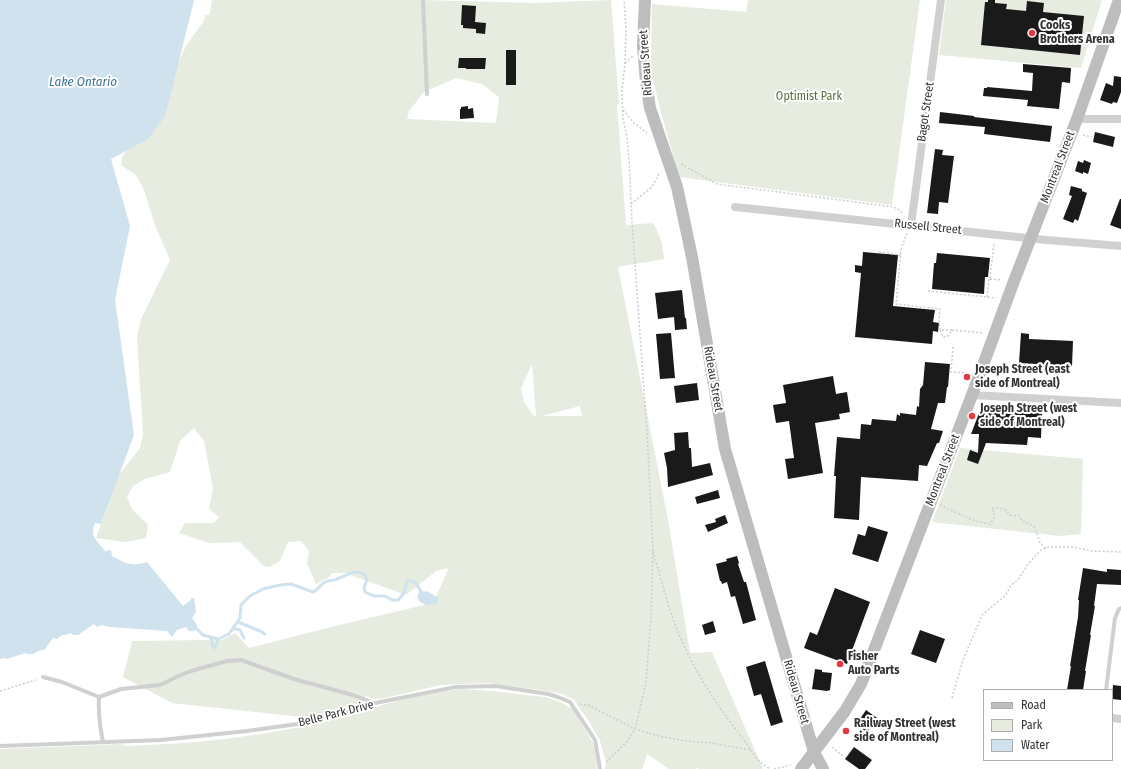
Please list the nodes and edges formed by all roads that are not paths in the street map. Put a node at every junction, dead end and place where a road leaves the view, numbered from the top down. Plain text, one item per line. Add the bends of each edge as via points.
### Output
1 (423, 0) edge
2 (645, 0) edge
3 (941, 0) edge
4 (1119, 0) edge
5 (427, 94) dead end
6 (1077, 119) junction
7 (1121, 119) edge
8 (735, 207) dead end
9 (910, 225) junction
10 (1030, 238) junction
11 (1121, 246) edge
12 (972, 395) junction
13 (1121, 403) edge
14 (1121, 608) edge
15 (43, 677) road end
16 (1106, 689) edge
17 (99, 697) junction
18 (375, 703) junction
19 (103, 742) junction
20 (0, 746) edge
21 (814, 752) junction
22 (796, 767) edge
23 (600, 768) edge
24 (823, 769) edge

1 - 5 lane
2 - 21 main road, Rideau Street via 643,46 650,108 677,187 692,257 725,449
3 - 9 street, Bagot Street
4 - 6 main road, Montreal Street
6 - 7 street
6 - 10 main road, Montreal Street
8 - 9 street, Russell Street
9 - 10 street, Russell Street
10 - 11 street, Russell Street
10 - 12 main road, Montreal Street
12 - 13 street
12 - 21 main road, Montreal Street via 861,684 845,711
14 - 16 lane via 1115,618
15 - 17 lane
17 - 18 lane via 121,689 160,685 191,671 227,661 241,660
17 - 19 lane via 99,725
18 - 19 lane, Belle Park Drive via 312,722 161,740
18 - 23 lane, Belle Park Drive via 456,687 476,686 496,686 558,697 570,702 595,740
19 - 20 lane, Belle Park Drive
21 - 22 main road, Montreal Street
21 - 24 main road, Rideau Street

